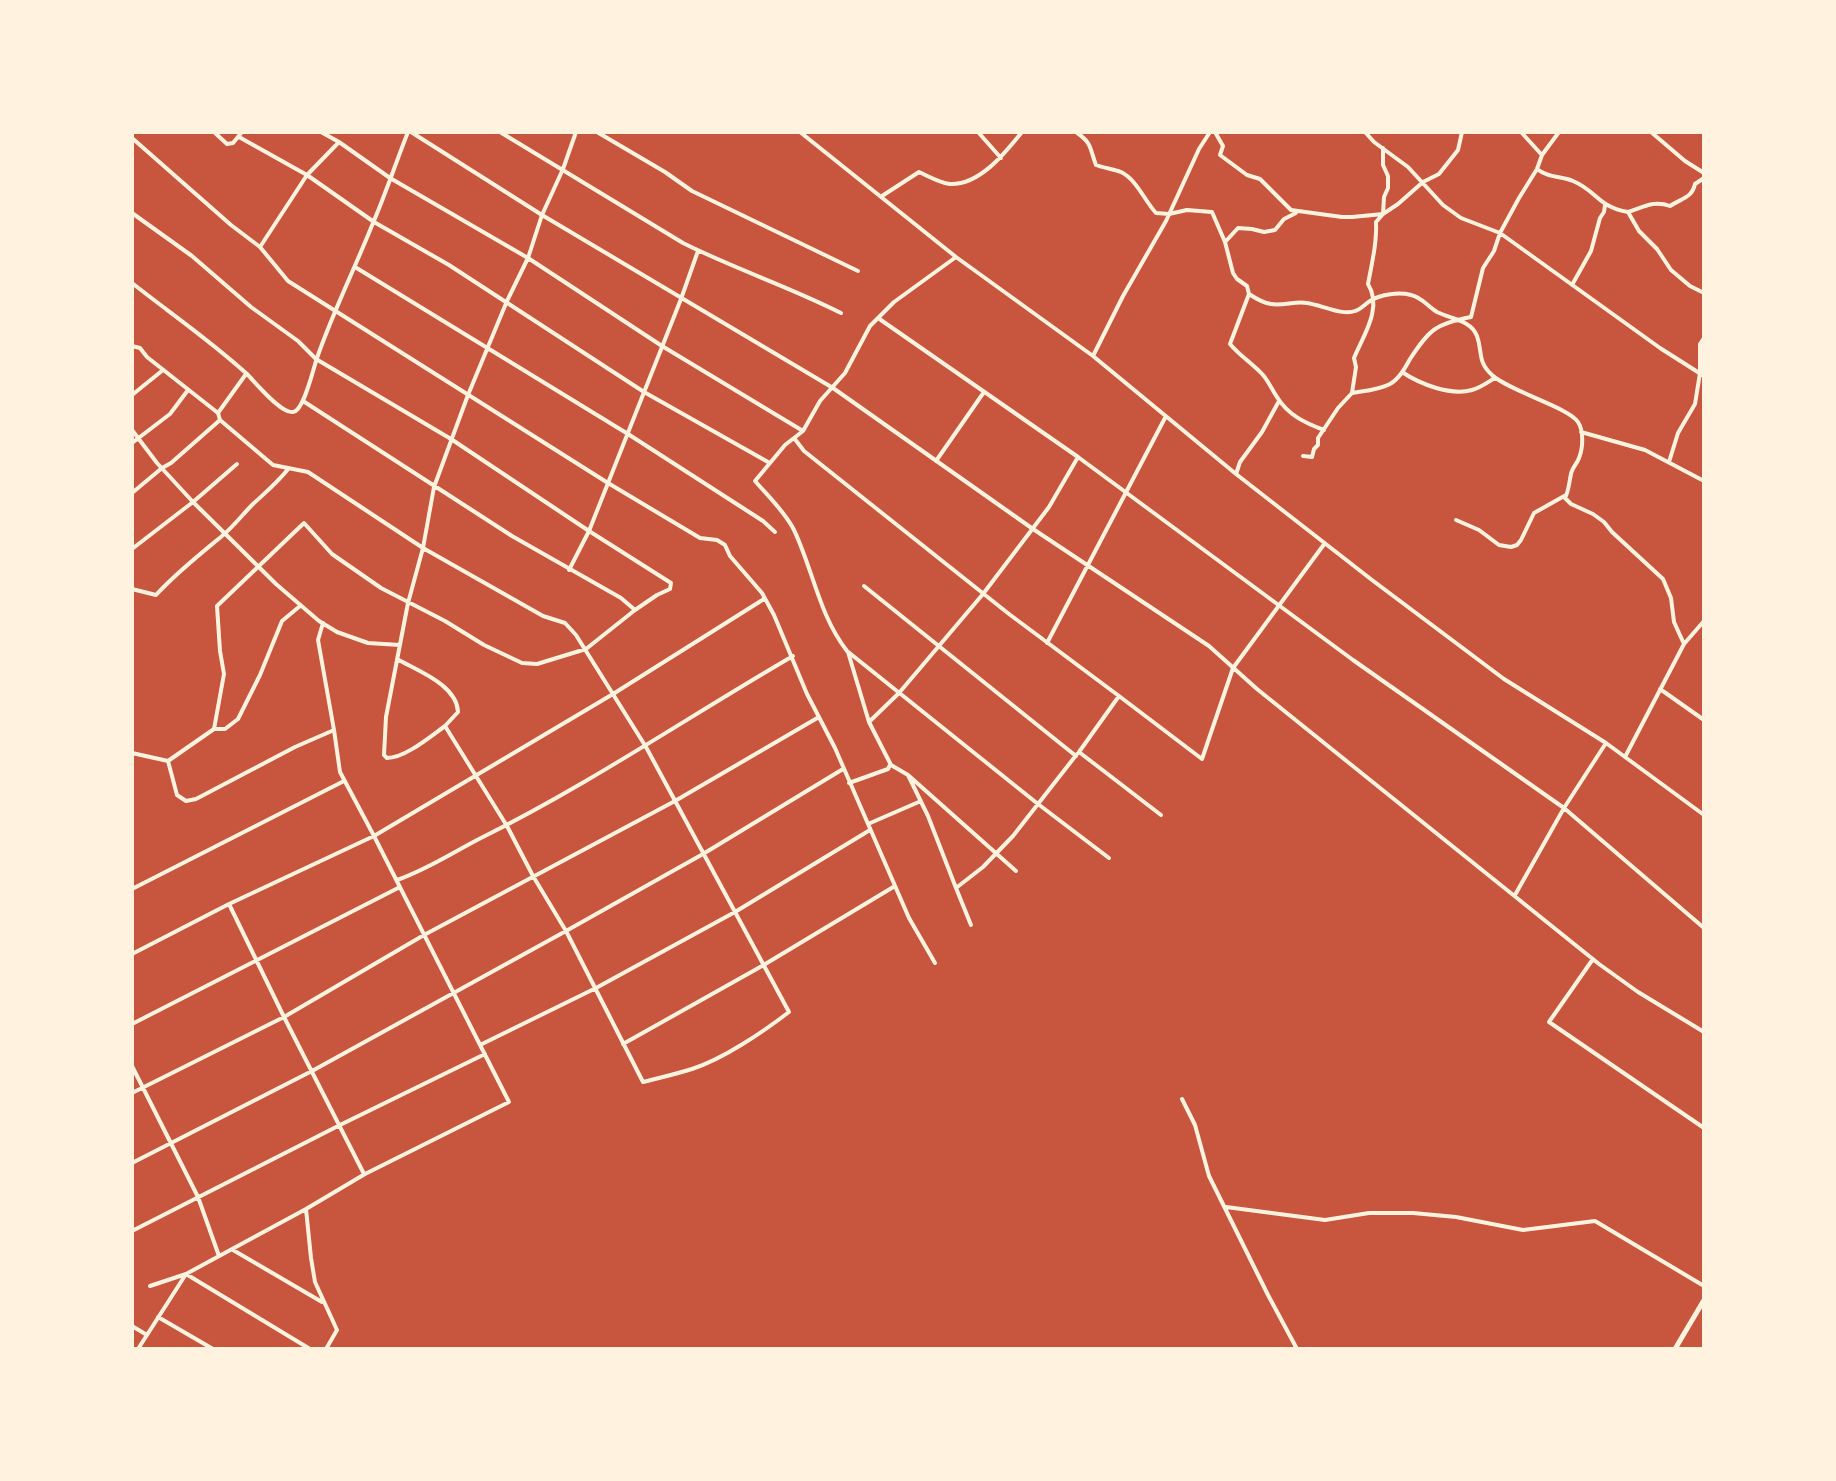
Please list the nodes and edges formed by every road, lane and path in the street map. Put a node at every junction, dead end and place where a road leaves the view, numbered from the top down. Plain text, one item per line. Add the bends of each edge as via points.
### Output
1 (214, 132) edge
2 (321, 132) edge
3 (410, 132) edge
4 (500, 132) edge
5 (576, 132) edge
6 (597, 132) edge
7 (800, 132) edge
8 (978, 132) edge
9 (1022, 132) edge
10 (1076, 132) edge
11 (1212, 132) edge
12 (1365, 132) edge
13 (1462, 132) edge
14 (1521, 132) edge
15 (1559, 132) edge
16 (1651, 132) edge
17 (240, 135) edge
18 (132, 138) edge
19 (339, 142) junction
20 (1383, 148) junction
21 (1542, 155) junction
22 (1001, 158) junction
23 (563, 169) junction
24 (1537, 169) junction
25 (307, 175) junction
26 (1704, 176) edge
27 (390, 178) junction
28 (1423, 182) junction
29 (880, 196) junction
30 (1605, 205) junction
31 (1298, 212) junction
32 (1628, 212) junction
33 (132, 213) edge
34 (1169, 214) junction
35 (1383, 214) junction
36 (542, 215) junction
37 (374, 222) junction
38 (1500, 233) junction
39 (1225, 242) junction
40 (260, 247) junction
41 (698, 251) junction
42 (956, 257) junction
43 (528, 258) junction
44 (354, 266) junction
45 (858, 271) dead end
46 (132, 283) edge
47 (1572, 285) junction
48 (1704, 293) edge
49 (1249, 294) junction
50 (1373, 298) junction
51 (681, 299) junction
52 (507, 301) junction
53 (336, 310) junction
54 (841, 313) dead end
55 (878, 318) junction
56 (1458, 319) junction
57 (1704, 338) edge
58 (132, 346) edge
59 (662, 346) junction
60 (488, 348) junction
61 (1093, 356) junction
62 (316, 359) junction
63 (163, 370) junction
64 (1402, 372) junction
65 (246, 374) junction
66 (1702, 375) edge
67 (1495, 378) junction
68 (833, 388) junction
69 (188, 390) junction
70 (644, 392) junction
71 (984, 392) junction
72 (1352, 393) junction
73 (132, 395) edge
74 (468, 395) junction
75 (303, 401) junction
76 (1279, 401) junction
77 (218, 413) junction
78 (1166, 416) junction
79 (220, 420) junction
80 (132, 430) edge
81 (1324, 430) junction
82 (803, 431) junction
83 (1581, 432) junction
84 (628, 434) junction
85 (139, 438) junction
86 (794, 438) junction
87 (451, 439) junction
88 (132, 443) edge
89 (1303, 456) dead end
90 (1078, 457) junction
91 (936, 461) junction
92 (768, 462) junction
93 (1669, 462) junction
94 (237, 464) dead end
95 (162, 468) junction
96 (289, 468) junction
97 (1236, 474) junction
98 (1704, 481) edge
99 (608, 483) junction
100 (434, 487) junction
101 (1126, 492) junction
102 (132, 493) edge
103 (1568, 494) junction
104 (193, 502) junction
105 (1456, 520) dead end
106 (1033, 529) junction
107 (589, 531) junction
108 (775, 532) dead end
109 (224, 534) junction
110 (1325, 543) junction
111 (423, 548) junction
112 (132, 549) edge
113 (1088, 565) junction
114 (258, 566) junction
115 (569, 570) junction
116 (864, 586) dead end
117 (132, 589) edge
118 (983, 594) junction
119 (764, 599) junction
120 (408, 603) junction
121 (1278, 604) junction
122 (300, 606) junction
123 (635, 610) junction
124 (1704, 621) edge
125 (323, 623) junction
126 (1047, 643) junction
127 (1684, 644) junction
128 (400, 645) junction
129 (939, 646) junction
130 (586, 649) junction
131 (847, 651) junction
132 (793, 656) junction
133 (397, 659) junction
134 (1233, 668) junction
135 (1660, 689) junction
136 (899, 693) junction
137 (613, 694) junction
138 (1119, 696) junction
139 (819, 717) junction
140 (1704, 720) edge
141 (869, 722) junction
142 (445, 726) junction
143 (214, 729) junction
144 (334, 730) junction
145 (1606, 743) junction
146 (646, 747) junction
147 (132, 753) edge
148 (1077, 754) junction
149 (1625, 757) junction
150 (168, 761) junction
151 (891, 765) junction
152 (843, 769) junction
153 (908, 775) junction
154 (476, 776) junction
155 (344, 781) junction
156 (849, 783) junction
157 (675, 801) junction
158 (921, 801) junction
159 (1038, 804) junction
160 (1564, 808) junction
161 (1161, 815) dead end
162 (1704, 815) edge
163 (507, 826) junction
164 (868, 827) junction
165 (374, 836) junction
166 (996, 853) junction
167 (703, 854) junction
168 (1109, 858) dead end
169 (1016, 871) dead end
170 (533, 876) junction
171 (397, 880) junction
172 (895, 886) junction
173 (400, 887) junction
174 (956, 888) junction
175 (132, 889) edge
176 (1515, 895) junction
177 (229, 904) junction
178 (735, 912) junction
179 (971, 925) dead end
180 (1704, 928) edge
181 (566, 931) junction
182 (424, 935) junction
183 (132, 954) edge
184 (1593, 959) junction
185 (257, 960) junction
186 (935, 963) dead end
187 (762, 966) junction
188 (596, 988) junction
189 (453, 992) junction
190 (284, 1017) junction
191 (132, 1024) edge
192 (1704, 1032) edge
193 (623, 1044) junction
194 (480, 1045) junction
195 (485, 1054) junction
196 (132, 1066) edge
197 (312, 1071) junction
198 (142, 1088) junction
199 (132, 1093) edge
200 (1182, 1099) dead end
201 (340, 1125) junction
202 (1704, 1128) edge
203 (171, 1143) junction
204 (132, 1163) edge
205 (365, 1174) junction
206 (198, 1197) junction
207 (1226, 1207) junction
208 (306, 1209) junction
209 (132, 1231) edge
210 (233, 1250) junction
211 (219, 1256) junction
212 (186, 1274) junction
213 (150, 1286) dead end
214 (1704, 1286) edge
215 (1704, 1300) edge
216 (324, 1304) junction
217 (158, 1317) junction
218 (132, 1326) edge
219 (147, 1335) junction
220 (138, 1349) edge
221 (213, 1349) edge
222 (310, 1349) edge
223 (326, 1349) edge
224 (1297, 1349) edge
225 (1675, 1349) edge

1 - 17 street via 227,144
2 - 19 street
3 - 27 street
3 - 36 street
4 - 23 street
5 - 23 street
6 - 45 street via 692,191
7 - 29 street
8 - 22 street
9 - 22 street
10 - 34 street via 1092,148 1096,165 1125,174 1156,213
11 - 31 street via 1223,146 1220,155 1260,179
11 - 34 street
12 - 20 street
13 - 28 street via 1458,150 1439,174
14 - 21 street
15 - 21 street
16 - 26 street
17 - 25 street
18 - 40 street
19 - 25 street
19 - 27 street
20 - 28 street
20 - 35 street via 1388,176
21 - 24 street
22 - 29 street via 969,181 948,184 919,172
23 - 36 street
23 - 41 street
24 - 30 street via 1579,184
24 - 38 street
25 - 37 street
25 - 40 street
26 - 32 street via 1690,195 1670,206 1648,204
27 - 37 street
27 - 43 street
28 - 35 street
28 - 38 street via 1461,218
29 - 42 street
30 - 32 street
30 - 47 street via 1591,251
31 - 35 street
31 - 39 street via 1275,230 1238,228
32 - 48 street via 1671,270
33 - 62 street
34 - 39 street via 1212,212
34 - 61 street
35 - 50 street via 1376,222 1368,284
36 - 43 street
36 - 51 street
37 - 44 street
37 - 52 street
38 - 47 street
38 - 56 street via 1483,268 1471,317
39 - 49 street via 1233,273
40 - 53 street via 288,281
41 - 51 street
41 - 54 street
42 - 55 street
42 - 61 street
43 - 52 street
43 - 59 street
44 - 53 street
44 - 60 street
46 - 65 street
47 - 66 street
49 - 50 street via 1270,304 1305,303 1341,313 1355,312
49 - 76 street via 1230,344 1262,374
50 - 56 street via 1412,295
50 - 72 street via 1369,328 1354,358
51 - 59 street
51 - 68 street
52 - 60 street
52 - 70 street
53 - 62 street
53 - 74 street
55 - 68 street
55 - 71 street
56 - 64 street via 1430,331
56 - 67 street via 1477,335 1481,359
57 - 66 street
58 - 63 street
59 - 70 street
59 - 82 street
60 - 74 street
60 - 84 street
61 - 78 street
62 - 75 street
62 - 87 street
63 - 69 street
63 - 73 street
64 - 67 street via 1457,392
64 - 72 street via 1392,384
65 - 75 street via 288,412 299,409
65 - 77 street
66 - 93 street
67 - 83 street via 1568,414
68 - 82 street
68 - 91 street
69 - 77 street
69 - 85 street via 170,414
70 - 84 street
70 - 92 street
71 - 90 street
71 - 91 street
72 - 81 street
74 - 87 street
74 - 99 street
75 - 100 street
76 - 81 street via 1297,418
76 - 97 street
77 - 79 street
78 - 97 street
78 - 101 street
79 - 95 street
79 - 96 street via 273,465
80 - 85 street
81 - 89 street via 1312,457
82 - 86 street
83 - 93 street
83 - 103 street
84 - 99 street
84 - 108 street
85 - 88 street
85 - 95 street
86 - 92 street
86 - 118 street
87 - 100 street
87 - 107 street
90 - 101 street
90 - 106 street
91 - 106 street
92 - 131 street via 755,481 793,528 836,636
93 - 98 street
94 - 104 street
95 - 102 street
95 - 104 street
96 - 109 street
96 - 111 street via 308,472
97 - 110 street
99 - 107 street
99 - 119 street via 700,538 725,545
100 - 111 street
100 - 115 street
101 - 113 street
101 - 121 street
103 - 105 street via 1534,513 1521,540 1511,547
103 - 127 street via 1565,498 1571,504 1604,522 1663,579
104 - 109 street
104 - 112 street
106 - 113 street
106 - 118 street
107 - 115 street
107 - 123 street via 671,583 670,589
109 - 114 street
109 - 117 street via 156,595
110 - 121 street
110 - 145 street via 1504,679
111 - 120 street
111 - 130 street via 543,616 565,623
113 - 126 street
113 - 134 street via 1209,646
114 - 120 street via 304,523 332,554
114 - 122 street
114 - 143 street via 217,606 224,674
115 - 123 street
116 - 129 street
118 - 126 street
118 - 129 street
119 - 132 street
119 - 137 street
120 - 128 street
120 - 130 street via 522,663 537,664
121 - 134 street
121 - 160 street
122 - 125 street
122 - 143 street via 282,621 238,719 225,729
123 - 130 street
124 - 127 street
125 - 128 street via 368,643
125 - 144 street via 318,640
126 - 138 street
127 - 135 street
128 - 133 street
129 - 136 street
129 - 148 street
130 - 137 street
131 - 136 street
131 - 141 street
132 - 139 street
132 - 146 street
133 - 142 street via 453,695 458,712
133 - 142 street via 384,755 394,758
134 - 138 street via 1202,759
134 - 176 street
135 - 140 street
135 - 149 street
136 - 141 street
136 - 159 street
137 - 146 street
137 - 154 street
138 - 148 street
139 - 152 street
139 - 157 street
141 - 151 street
142 - 154 street
143 - 150 street
144 - 150 street via 186,801 177,795
144 - 155 street
145 - 149 street
145 - 160 street
146 - 157 street
146 - 163 street
147 - 150 street
148 - 159 street
148 - 161 street
149 - 162 street
151 - 153 street
151 - 156 street
152 - 156 street
152 - 167 street
153 - 158 street
153 - 166 street
154 - 163 street
154 - 165 street
155 - 165 street
155 - 175 street
156 - 164 street
157 - 167 street
157 - 170 street
158 - 164 street
158 - 174 street
159 - 166 street
159 - 168 street
160 - 176 street
160 - 180 street
163 - 170 street
163 - 171 street
164 - 172 street
164 - 178 street
165 - 171 street
165 - 177 street
166 - 169 street
166 - 174 street
167 - 178 street
167 - 181 street
170 - 181 street
170 - 182 street
171 - 173 street
172 - 186 street
172 - 187 street
173 - 182 street
173 - 185 street
174 - 179 street
176 - 184 street
177 - 183 street
177 - 185 street
178 - 187 street
178 - 188 street
181 - 188 street
181 - 189 street
182 - 189 street
182 - 190 street
184 - 192 street
184 - 202 street via 1549,1022
185 - 190 street
185 - 191 street
187 - 193 street
187 - 193 street via 789,1012 719,1056 643,1082
188 - 193 street
188 - 194 street
189 - 194 street
189 - 197 street
190 - 197 street
190 - 198 street
194 - 195 street
195 - 201 street
195 - 205 street via 509,1102
196 - 198 street
197 - 201 street
197 - 203 street
198 - 199 street
198 - 203 street
200 - 207 street via 1209,1176
201 - 205 street
201 - 206 street
203 - 204 street
203 - 206 street
205 - 208 street
206 - 209 street
206 - 211 street
207 - 214 street via 1325,1220 1413,1213 1523,1230 1595,1221
207 - 224 street
208 - 210 street
208 - 216 street via 315,1282
210 - 211 street
210 - 216 street
211 - 212 street
212 - 213 street
212 - 217 street
212 - 222 street
215 - 225 street
216 - 223 street via 337,1330
217 - 219 street
217 - 221 street
218 - 219 street
219 - 220 street

